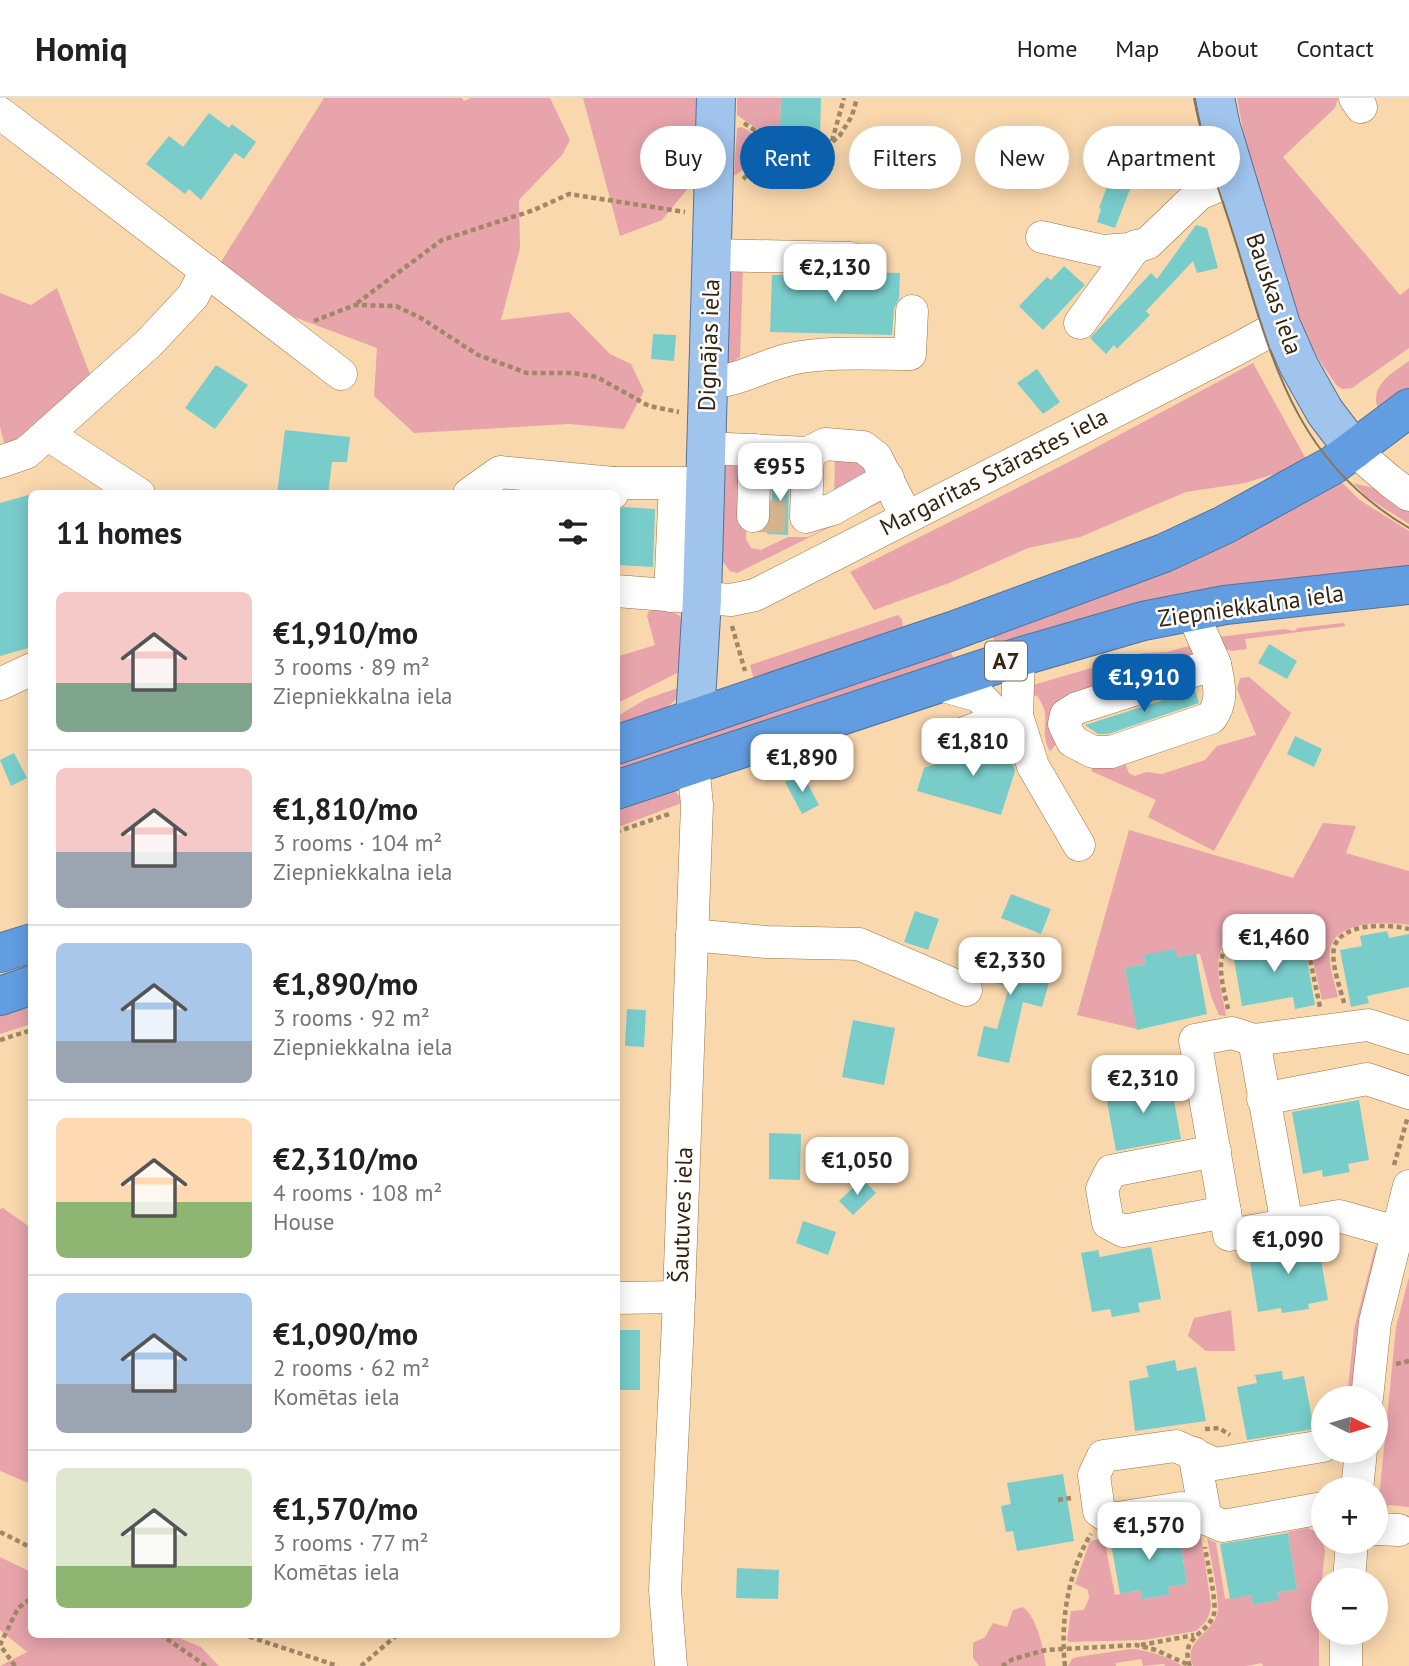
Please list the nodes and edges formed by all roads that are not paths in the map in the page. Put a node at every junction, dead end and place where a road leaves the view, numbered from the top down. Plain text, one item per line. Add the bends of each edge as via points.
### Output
1 (1215, 98) edge
2 (725, 107) edge
3 (0, 113) edge
4 (1222, 126) edge
5 (1211, 189) edge
6 (1239, 189) edge
7 (712, 237) junction
8 (1042, 237) dead end
9 (1136, 246) junction
10 (850, 258) dead end
11 (206, 270) junction
12 (912, 311) dead end
13 (1080, 323) dead end
14 (1281, 325) junction
15 (341, 374) dead end
16 (1409, 408) edge
17 (47, 434) junction
18 (701, 443) junction
19 (755, 450) junction
20 (1354, 450) junction
21 (808, 453) junction
22 (0, 462) edge
23 (888, 478) junction
24 (612, 488) edge
25 (133, 490) edge
26 (475, 490) edge
27 (1409, 495) edge
28 (753, 516) dead end
29 (906, 516) junction
30 (1409, 585) edge
31 (620, 591) edge
32 (701, 599) junction
33 (1192, 612) junction
34 (955, 630) junction
35 (1019, 657) junction
36 (1214, 664) junction
37 (28, 671) edge
38 (954, 678) junction
39 (0, 684) edge
40 (1009, 717) junction
41 (695, 718) junction
42 (941, 742) dead end
43 (620, 744) edge
44 (693, 764) junction
45 (620, 789) edge
46 (1079, 845) dead end
47 (692, 935) junction
48 (28, 944) edge
49 (0, 953) edge
50 (28, 986) edge
51 (967, 990) dead end
52 (0, 996) edge
53 (1409, 1038) edge
54 (1254, 1040) junction
55 (1409, 1093) edge
56 (1264, 1099) junction
57 (1215, 1151) junction
58 (1409, 1186) edge
59 (1225, 1212) junction
60 (1287, 1225) junction
61 (1395, 1232) junction
62 (679, 1297) junction
63 (620, 1298) edge
64 (1368, 1386) edge
65 (1311, 1448) edge
66 (1194, 1453) junction
67 (1311, 1510) edge
68 (1205, 1532) junction
69 (1346, 1645) edge
70 (671, 1666) edge
71 (1346, 1666) edge

1 - 4 main road, Bauskas iela
2 - 7 main road, Dignājas iela
3 - 11 street
5 - 9 street via 1199,194 1148,243
6 - 14 main road, Bauskas iela
7 - 10 street
7 - 18 main road, Dignājas iela
8 - 9 street via 1103,251
9 - 13 street
11 - 15 street
11 - 17 street via 193,296 149,343
12 - 18 street via 910,354 792,359 723,382
14 - 20 main road, Bauskas iela via 1318,400
14 - 29 street, Margaritas Stārastes iela
16 - 20 highway, A7
17 - 22 street via 26,453
17 - 25 street
18 - 19 street
18 - 24 street
18 - 32 main road, Dignājas iela
19 - 21 street
19 - 28 street
20 - 27 street, Bauskas iela
20 - 34 highway, A7 via 1236,518 1164,553
21 - 23 street via 825,444 863,447 876,457
21 - 23 street via 806,517 833,509
23 - 29 street
24 - 26 street via 500,472
29 - 32 street, Margaritas Stārastes iela via 755,595
30 - 33 highway, Ziepniekkalna iela / A7
31 - 32 street
32 - 41 main road, Dignājas iela
33 - 35 highway, Ziepniekkalna iela / A7 via 1143,621
33 - 36 street
34 - 38 highway via 973,634 985,647 984,659
34 - 41 highway, A7
35 - 38 highway, Ziepniekkalna iela / A7
35 - 40 street
36 - 36 street via 1222,695 1211,718 1111,752 1080,747 1064,724 1066,715 1077,708
37 - 39 street
38 - 40 street
38 - 44 highway, Ziepniekkalna iela / A7
40 - 42 street
40 - 46 street
41 - 43 highway, A7
44 - 45 highway, Ziepniekkalna iela / A7
44 - 47 street, Šautuves iela via 697,805
47 - 51 street via 859,944
47 - 62 street, Šautuves iela
48 - 49 highway
50 - 52 highway
53 - 54 street via 1368,1025
54 - 56 street
54 - 57 street via 1232,1033 1195,1040
55 - 56 street via 1367,1079
56 - 60 street
57 - 59 street
57 - 59 street via 1111,1171 1102,1189 1108,1223 1123,1231
58 - 61 street
59 - 60 street via 1229,1235
60 - 61 street via 1339,1216
61 - 64 street via 1375,1322
62 - 63 street
62 - 70 street, Šautuves iela via 665,1590
65 - 66 street via 1215,1464
66 - 68 street
66 - 68 street via 1176,1446 1103,1456 1094,1475 1099,1511 1111,1519 1181,1508
67 - 68 street
69 - 71 street

